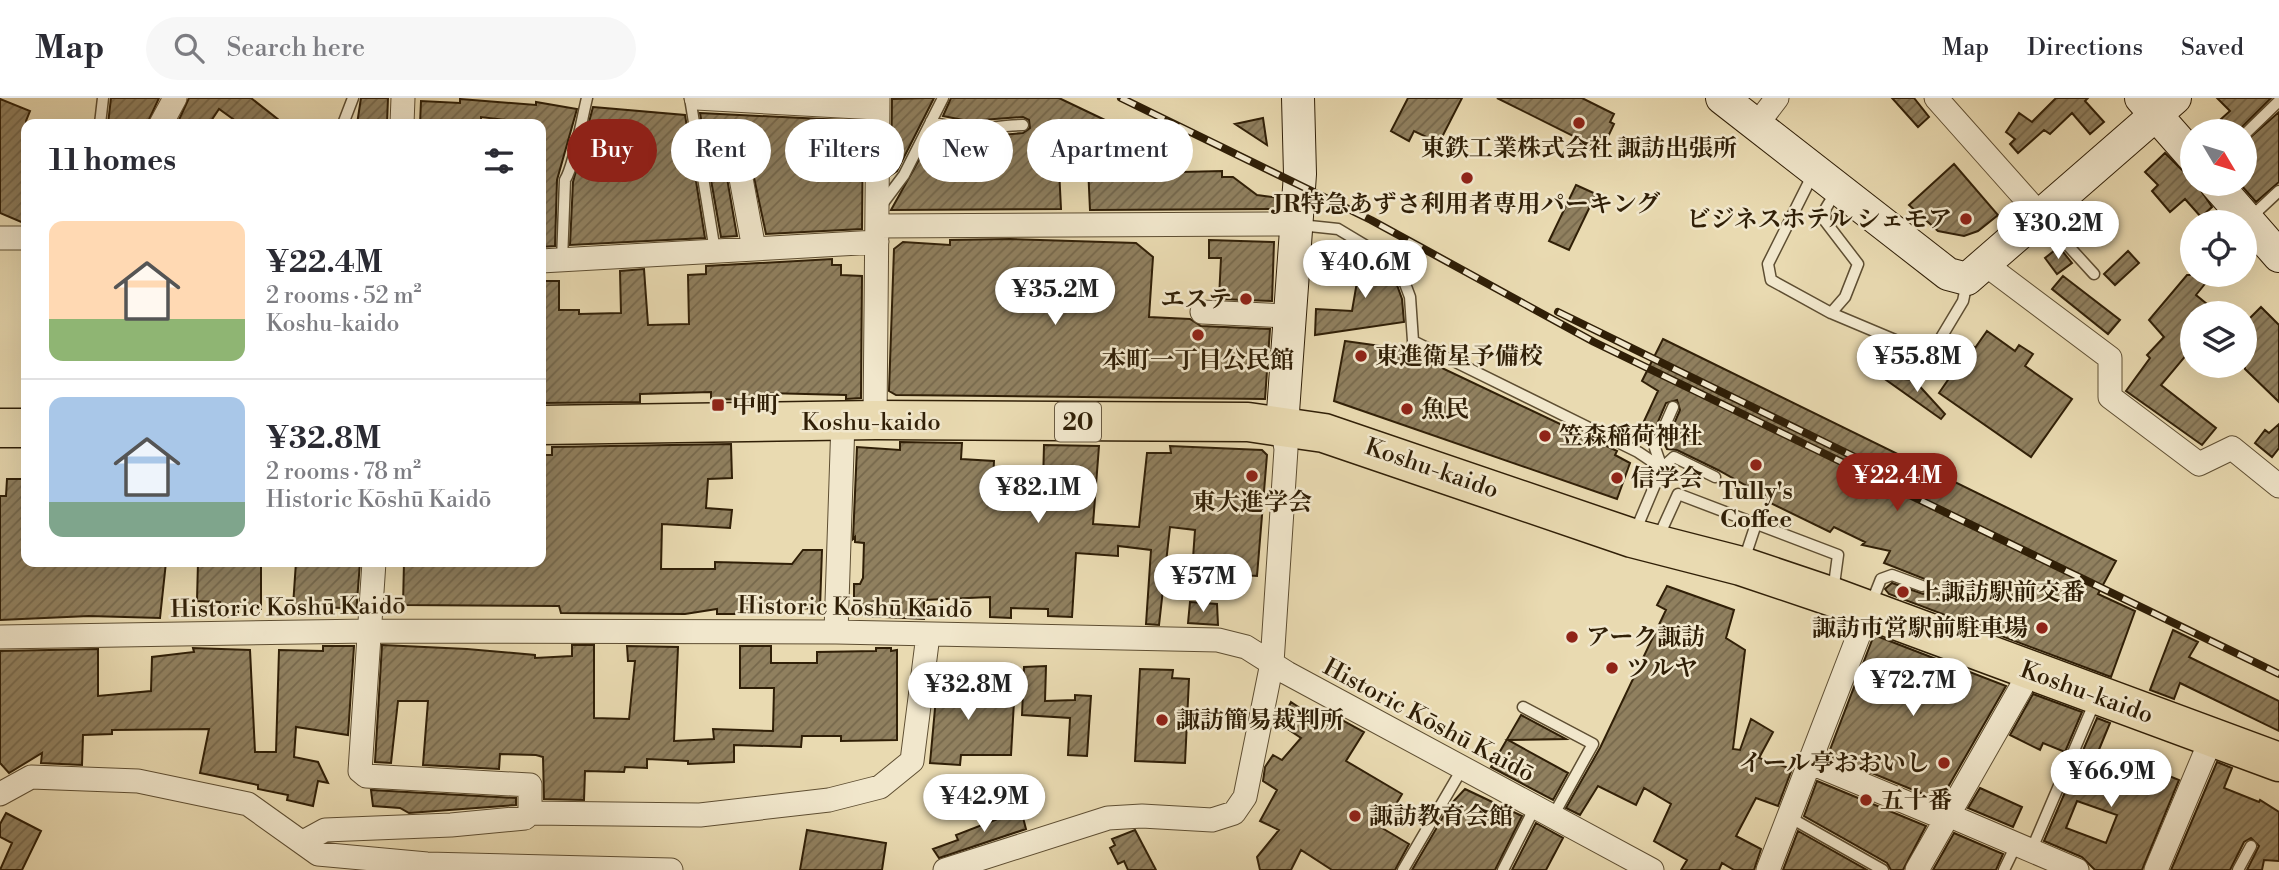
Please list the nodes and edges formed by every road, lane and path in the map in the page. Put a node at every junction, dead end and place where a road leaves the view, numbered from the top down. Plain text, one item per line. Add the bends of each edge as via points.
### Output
1 (103, 98) edge
2 (176, 98) edge
3 (353, 98) edge
4 (403, 98) edge
5 (587, 98) edge
6 (690, 98) edge
7 (696, 98) edge
8 (710, 98) edge
9 (943, 98) edge
10 (1298, 98) edge
11 (1722, 98) edge
12 (1777, 98) edge
13 (1936, 98) edge
14 (2279, 101) edge
15 (878, 103) edge
16 (2157, 104) edge
17 (101, 119) edge
18 (163, 119) edge
19 (345, 119) edge
20 (402, 119) edge
21 (693, 119) edge
22 (933, 119) edge
23 (2258, 121) edge
24 (1758, 124) junction
25 (1013, 125) edge
26 (1023, 125) dead end
27 (2180, 138) edge
28 (918, 140) edge
29 (904, 159) edge
30 (1827, 178) junction
31 (703, 182) edge
32 (742, 182) edge
33 (888, 182) edge
34 (2279, 191) edge
35 (2226, 196) edge
36 (2238, 210) edge
37 (2257, 212) edge
38 (2041, 216) junction
39 (1296, 224) junction
40 (877, 227) junction
41 (2257, 231) edge
42 (0, 238) edge
43 (21, 238) edge
44 (754, 249) junction
45 (715, 251) junction
46 (2279, 256) edge
47 (551, 261) edge
48 (1976, 272) junction
49 (2094, 274) dead end
50 (1202, 312) dead end
51 (1830, 313) junction
52 (1287, 316) junction
53 (1673, 407) dead end
54 (859, 421) junction
55 (546, 425) edge
56 (1282, 425) junction
57 (0, 428) edge
58 (21, 428) edge
59 (1662, 468) junction
60 (1715, 477) dead end
61 (2279, 486) edge
62 (1756, 524) junction
63 (1644, 541) junction
64 (1741, 566) junction
65 (374, 567) edge
66 (1922, 586) dead end
67 (1833, 597) junction
68 (1868, 611) junction
69 (369, 631) junction
70 (836, 632) junction
71 (928, 635) junction
72 (0, 637) edge
73 (1272, 663) junction
74 (2030, 672) junction
75 (2098, 697) junction
76 (1523, 707) dead end
77 (2212, 737) junction
78 (2279, 762) edge
79 (1811, 763) junction
80 (1462, 769) junction
81 (0, 794) edge
82 (1544, 812) junction
83 (530, 813) junction
84 (1789, 817) junction
85 (1947, 817) junction
86 (303, 842) junction
87 (2251, 846) dead end
88 (2023, 848) junction
89 (671, 870) edge
90 (945, 870) edge
91 (1403, 870) edge
92 (1503, 870) edge
93 (1652, 870) edge
94 (1768, 870) edge
95 (1883, 870) edge
96 (1917, 870) edge
97 (2004, 870) edge
98 (2077, 870) edge
99 (2156, 870) edge
100 (2238, 870) edge

1 - 17 lane
2 - 18 street
3 - 19 lane
4 - 20 street
5 - 47 lane via 572,170 565,180
6 - 21 lane
7 - 8 street
8 - 15 street
9 - 22 lane
10 - 39 street
11 - 24 street
12 - 24 street
13 - 38 street
14 - 23 lane
16 - 27 street
16 - 38 street
24 - 30 street
25 - 26 lane
28 - 29 lane
30 - 48 street via 1948,274
30 - 51 lane via 1825,221 1858,264 1845,297
30 - 51 lane via 1768,264 1771,280
31 - 45 lane
32 - 44 street
33 - 40 street
34 - 37 lane
35 - 36 street
38 - 48 street
38 - 49 lane
39 - 40 street
39 - 52 street
39 - 59 lane via 1338,229 1398,265 1410,297 1413,341
40 - 44 street
40 - 54 street
41 - 46 street
42 - 43 street
44 - 45 street
45 - 47 street
48 - 51 lane via 1939,341 1919,350
48 - 61 street via 2110,358 2110,397 2199,464 2232,448
50 - 52 street
52 - 56 street
53 - 59 lane via 1655,448
54 - 55 highway, Koshu-kaido / 20
54 - 56 highway, Koshu-kaido / 20
54 - 70 street
56 - 63 highway, Koshu-kaido / 20 via 1344,438
56 - 73 street via 1286,449
57 - 58 highway
59 - 60 lane via 1674,457
59 - 63 lane
62 - 63 lane via 1678,494
62 - 64 lane
62 - 67 lane via 1838,555
63 - 64 highway, Koshu-kaido / 20
64 - 67 highway, Koshu-kaido / 20
65 - 69 street
66 - 68 lane via 1892,575 1881,579
67 - 68 highway, Koshu-kaido / 20
68 - 74 highway, Koshu-kaido / 20
68 - 79 street
69 - 70 street, Historic Kōshū Kaidō
69 - 72 street, Historic Kōshū Kaidō
69 - 83 street via 360,771 366,776 530,785
70 - 71 street, Historic Kōshū Kaidō
71 - 73 street, Historic Kōshū Kaidō via 1218,640 1246,647
71 - 83 street via 912,761 880,787 828,800 700,815
73 - 80 street, Historic Kōshū Kaidō
73 - 90 street via 1245,797 1234,813 1212,820 1108,818
74 - 75 highway, Koshu-kaido / 20
74 - 85 street
75 - 77 highway, Koshu-kaido / 20
75 - 88 lane
76 - 82 lane via 1593,744
77 - 78 highway, Koshu-kaido / 20
77 - 99 street
79 - 84 street
79 - 85 street
80 - 82 street, Historic Kōshū Kaidō
80 - 91 lane
81 - 86 street via 31,777 138,781 248,804
82 - 92 lane
82 - 93 street, Historic Kōshū Kaidō
83 - 86 street via 525,818 452,825 325,830
84 - 94 street
84 - 95 lane
85 - 88 street
85 - 96 street
86 - 89 street via 318,854 427,864
87 - 100 lane
88 - 97 lane
88 - 98 street

